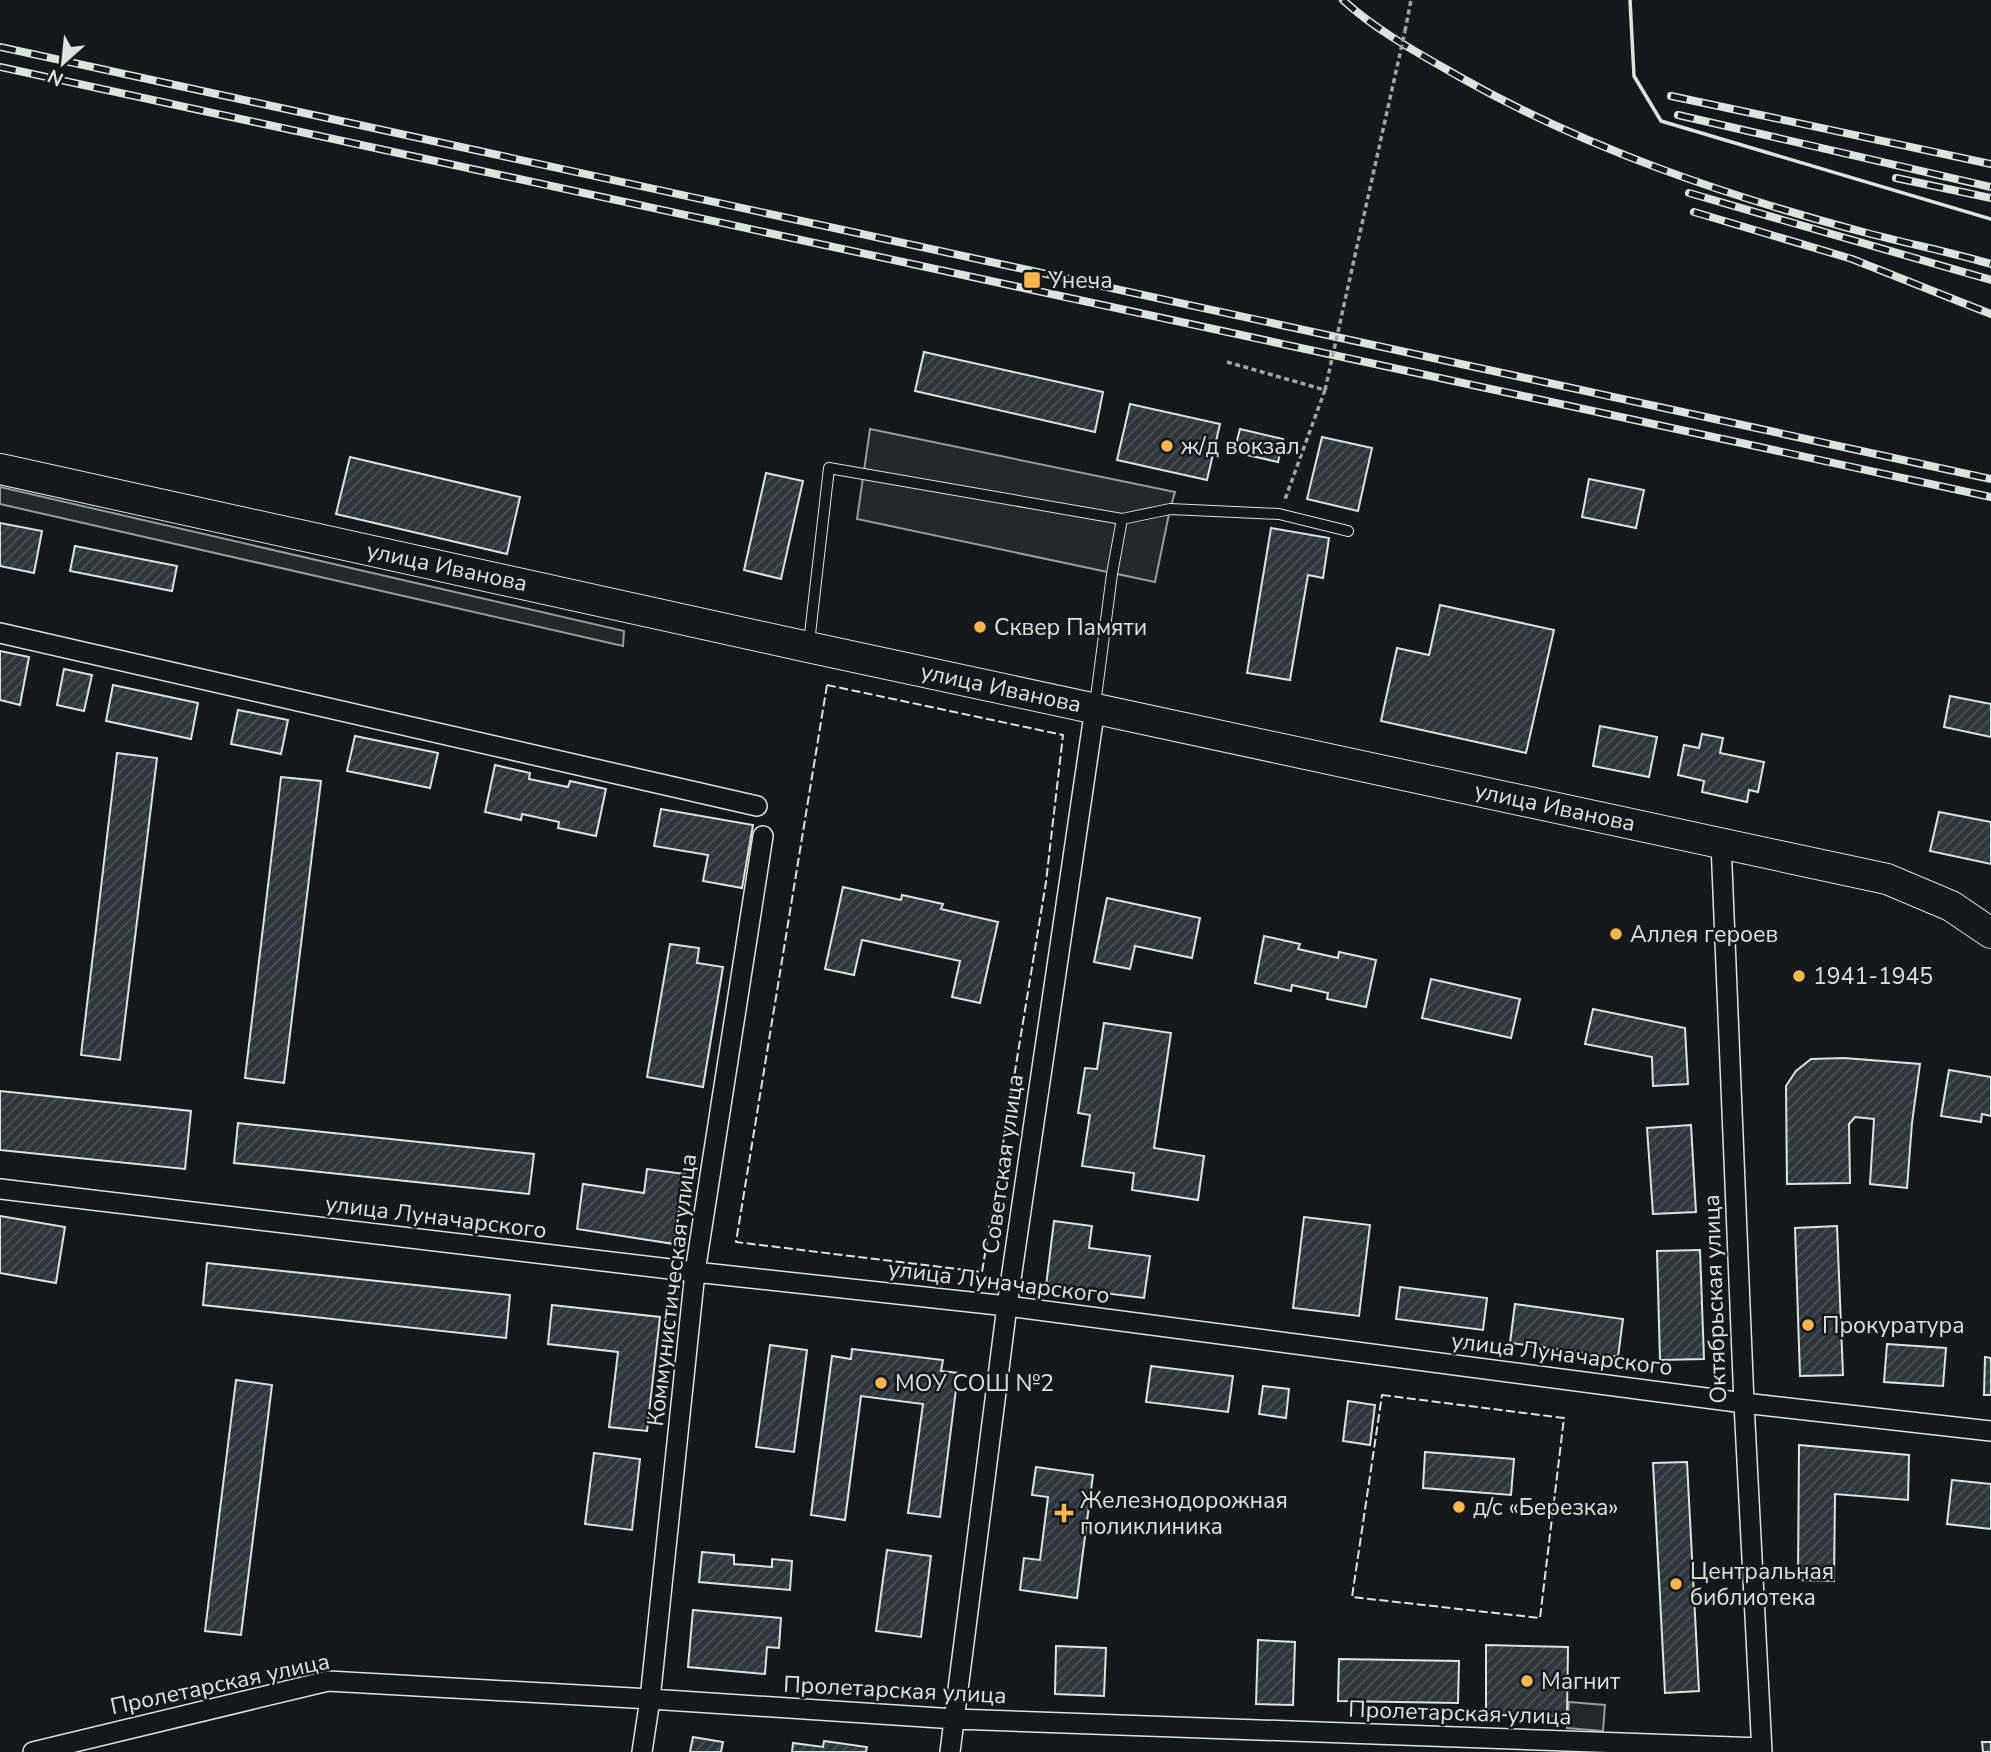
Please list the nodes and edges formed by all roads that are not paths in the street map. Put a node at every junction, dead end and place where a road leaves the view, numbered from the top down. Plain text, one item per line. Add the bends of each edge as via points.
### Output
1 (0, 469) edge
2 (1122, 519) junction
3 (1348, 531) dead end
4 (0, 633) edge
5 (808, 647) junction
6 (1095, 708) junction
7 (757, 806) dead end
8 (763, 836) dead end
9 (1721, 843) junction
10 (1991, 933) edge
11 (0, 1189) edge
12 (695, 1272) junction
13 (1007, 1306) junction
14 (1744, 1403) junction
15 (1991, 1431) edge
16 (650, 1699) junction
17 (955, 1719) junction
18 (1761, 1750) edge
19 (33, 1752) edge
20 (642, 1752) edge
21 (950, 1752) edge

1 - 5 main road, улица Иванова
2 - 3 lane via 1170,509 1279,514
2 - 5 lane via 829,468
2 - 6 lane
4 - 7 street
5 - 6 main road, улица Иванова
6 - 9 main road, улица Иванова
6 - 13 street, Советская улица
8 - 12 street, Коммунистическая улица
9 - 10 main road, улица Иванова via 1887,879 1951,906
9 - 14 street, Октябрьская улица
11 - 12 street, улица Луначарского
12 - 13 street, улица Луначарского
12 - 16 street, Коммунистическая улица
13 - 14 street, улица Луначарского
13 - 17 street, Советская улица
14 - 15 street, улица Луначарского
14 - 18 street, Октябрьская улица
16 - 17 street, Пролетарская улица
16 - 19 street, Пролетарская улица via 328,1681
16 - 20 street, Коммунистическая улица
17 - 18 street, Пролетарская улица
17 - 21 street, Советская улица

